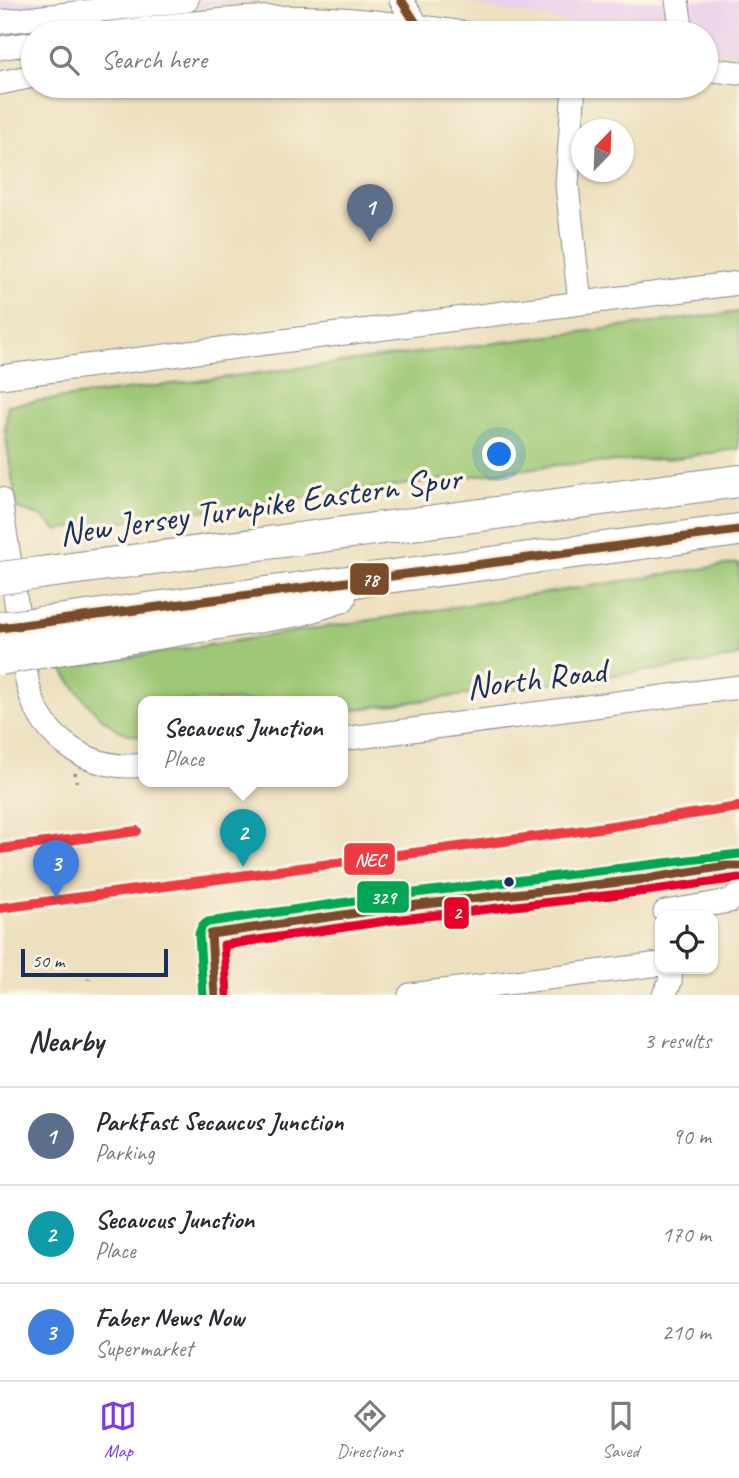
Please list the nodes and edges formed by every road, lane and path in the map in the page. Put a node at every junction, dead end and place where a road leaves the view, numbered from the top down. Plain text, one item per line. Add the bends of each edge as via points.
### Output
1 (187, 0) edge
2 (342, 0) edge
3 (401, 0) edge
4 (677, 0) edge
5 (325, 18) junction
6 (219, 21) edge
7 (364, 21) edge
8 (414, 21) edge
9 (680, 21) edge
10 (0, 22) edge
11 (21, 45) edge
12 (0, 48) edge
13 (718, 70) edge
14 (739, 73) edge
15 (21, 79) edge
16 (0, 83) edge
17 (573, 98) edge
18 (739, 283) edge
19 (580, 303) junction
20 (0, 377) edge
21 (739, 481) edge
22 (0, 499) edge
23 (739, 530) edge
24 (0, 578) edge
25 (0, 628) edge
26 (50, 636) junction
27 (0, 659) edge
28 (739, 687) edge
29 (348, 738) edge
30 (138, 765) edge
31 (739, 866) edge
32 (660, 876) junction
33 (739, 895) edge
34 (665, 911) edge
35 (680, 911) edge
36 (655, 965) edge
37 (671, 974) edge
38 (215, 995) edge
39 (410, 995) edge
40 (664, 995) edge

1 - 10 street
2 - 5 street
3 - 8 street
4 - 9 street
5 - 6 street
5 - 7 street
11 - 12 street
13 - 14 street
15 - 16 street
17 - 19 street via 567,185
18 - 19 street
19 - 20 street
21 - 24 highway, New Jersey Turnpike Eastern Spur, bridge
22 - 30 street via 33,700 62,742 88,758
23 - 26 highway via 413,573
25 - 26 highway, bridge
26 - 27 highway, bridge
28 - 29 street, North Road
31 - 32 street
32 - 34 street
32 - 38 street via 211,934
33 - 35 street
36 - 39 street
37 - 40 street

